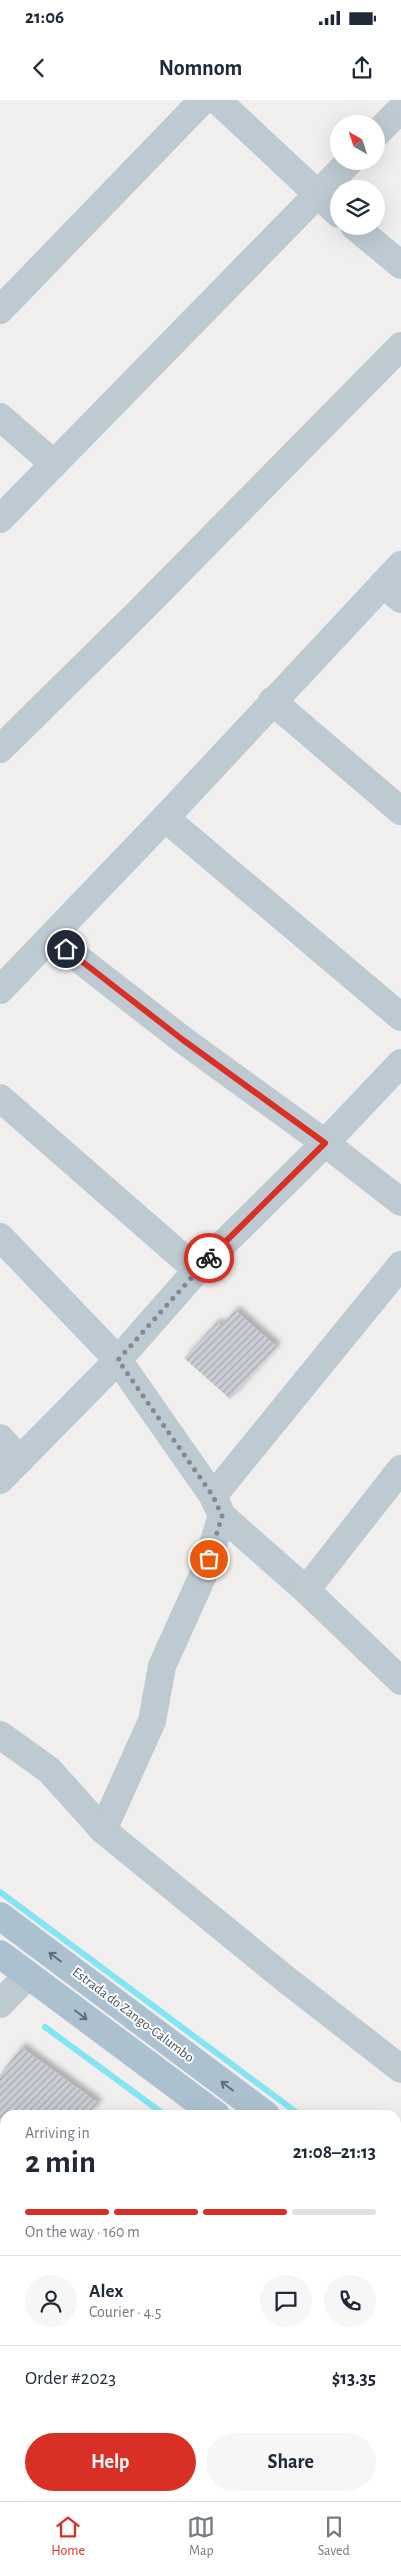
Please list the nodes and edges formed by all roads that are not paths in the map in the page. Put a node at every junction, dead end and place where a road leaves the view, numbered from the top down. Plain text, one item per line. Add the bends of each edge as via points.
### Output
1 (203, 100) edge
2 (217, 100) edge
3 (401, 109) edge
4 (385, 125) edge
5 (341, 170) edge
6 (316, 195) junction
7 (330, 207) edge
8 (365, 235) edge
9 (401, 265) edge
10 (0, 310) edge
11 (401, 346) edge
12 (0, 417) edge
13 (54, 464) junction
14 (0, 519) edge
15 (395, 583) edge
16 (272, 701) junction
17 (0, 749) edge
18 (401, 811) edge
19 (165, 818) junction
20 (52, 938) junction
21 (0, 990) edge
22 (401, 1017) edge
23 (401, 1063) edge
24 (0, 1098) edge
25 (325, 1143) junction
26 (401, 1202) edge
27 (0, 1237) edge
28 (401, 1265) edge
29 (197, 1270) junction
30 (118, 1360) junction
31 (0, 1438) edge
32 (20, 1460) junction
33 (401, 1469) edge
34 (0, 1480) edge
35 (217, 1506) junction
36 (306, 1590) junction
37 (398, 1673) edge
38 (0, 1735) edge
39 (103, 1830) junction
40 (0, 1916) edge
41 (0, 1954) edge
42 (28, 1975) junction
43 (0, 2004) edge
44 (401, 2069) edge
45 (209, 2110) edge
46 (259, 2110) edge

1 - 10 street
2 - 6 street
3 - 4 street
5 - 6 street
6 - 7 street
6 - 13 street
8 - 9 street
11 - 17 street
12 - 13 street
13 - 14 street
15 - 16 street
16 - 18 street
16 - 19 street
19 - 20 street
19 - 22 street
20 - 21 street
20 - 25 street via 183,1040
23 - 25 street
24 - 29 street
25 - 26 street
25 - 29 street
27 - 30 street
28 - 35 street
29 - 30 street
30 - 32 street
30 - 35 street
31 - 32 street
32 - 34 street
33 - 36 street
35 - 36 street
35 - 39 street via 204,1573 162,1666 152,1721
36 - 37 street
38 - 39 street via 49,1770
39 - 44 street
46 -> 40 main road, Estrada do Zango-Calumbo
41 - 42 main road
42 - 43 street
42 -> 45 main road

